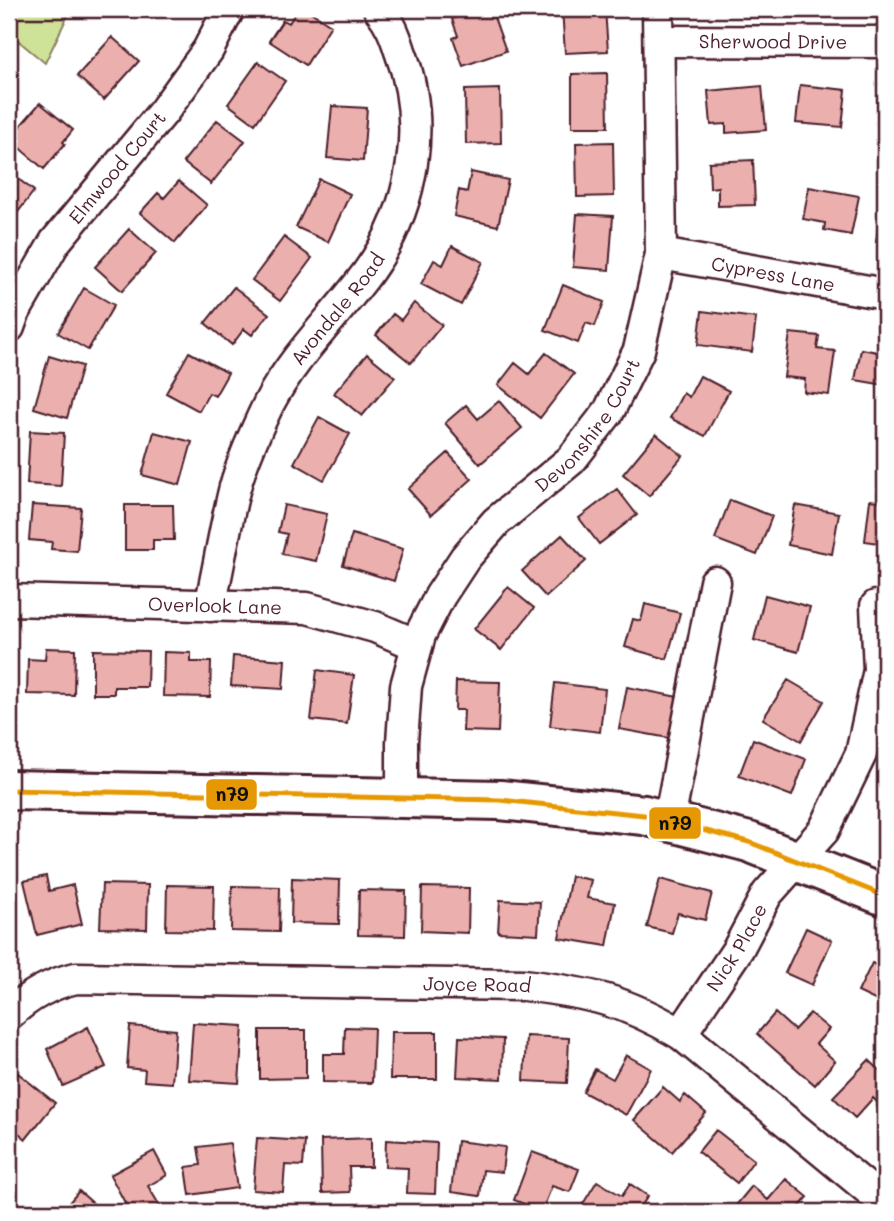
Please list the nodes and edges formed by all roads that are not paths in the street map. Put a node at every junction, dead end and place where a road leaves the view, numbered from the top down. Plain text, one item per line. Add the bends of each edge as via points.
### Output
1 (229, 9) edge
2 (379, 9) edge
3 (658, 9) edge
4 (659, 41) junction
5 (885, 42) edge
6 (662, 254) junction
7 (885, 294) edge
8 (9, 327) edge
9 (715, 582) dead end
10 (9, 600) edge
11 (210, 606) junction
12 (876, 606) dead end
13 (417, 645) junction
14 (9, 790) edge
15 (402, 796) junction
16 (669, 821) junction
17 (796, 861) junction
18 (885, 896) edge
19 (9, 1014) edge
20 (681, 1034) junction
21 (885, 1203) edge

1 - 8 street, Elmwood Court via 208,50 164,111 55,242
2 - 11 street, Avondale Road via 390,22 409,73 415,106 415,148 404,201 369,271 291,370 251,441 236,485
3 - 4 street, Devonshire Court
4 - 5 street, Sherwood Drive
4 - 6 street, Devonshire Court
6 - 7 street, Cypress Lane
6 - 13 street, Devonshire Court via 639,351 609,411 570,460 496,522 465,558 440,596
9 - 16 street
10 - 11 street, Overlook Lane
11 - 13 street, Overlook Lane via 307,608 375,627
12 - 17 street, Nick Place via 880,670 861,754 824,830
13 - 15 street, Devonshire Court via 406,686
14 - 15 main road
15 - 16 main road via 500,800
16 - 17 main road via 749,842
17 - 18 main road
17 - 20 street, Nick Place via 767,894 738,949
19 - 20 street, Joyce Road via 40,991 76,978 524,985 617,1002
20 - 21 street, Joyce Road

